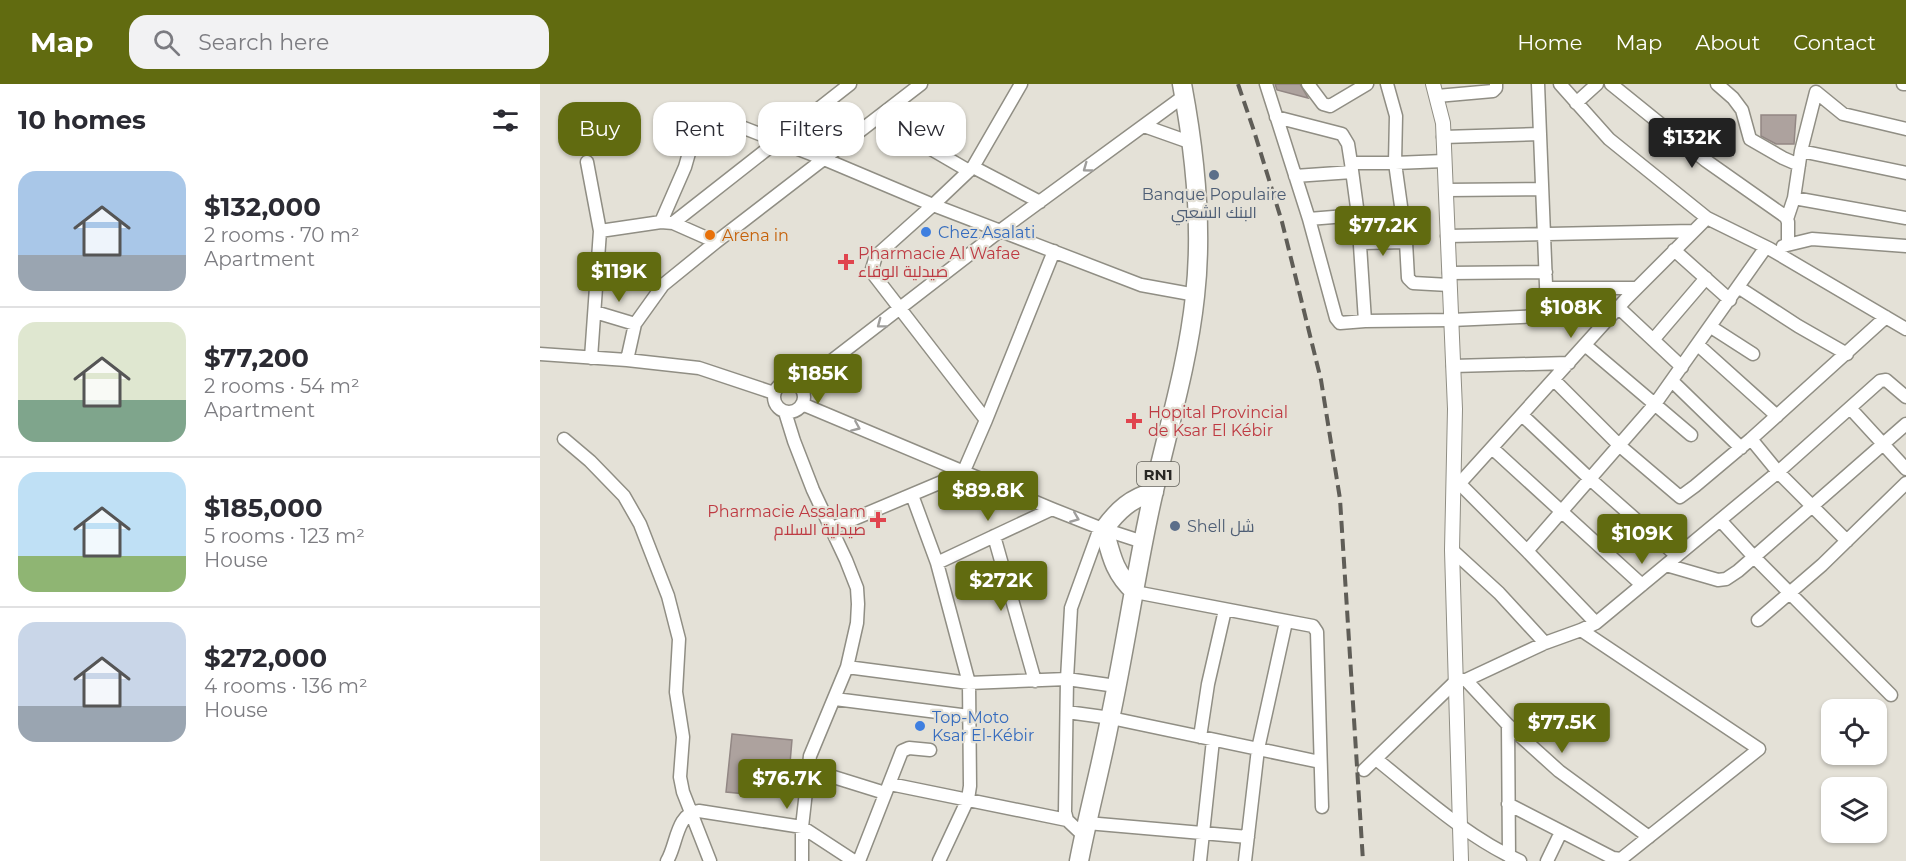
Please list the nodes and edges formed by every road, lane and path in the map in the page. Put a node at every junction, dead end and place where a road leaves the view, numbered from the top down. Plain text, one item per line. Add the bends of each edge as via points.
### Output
1 (850, 84) edge
2 (921, 84) edge
3 (1021, 84) edge
4 (1266, 84) edge
5 (1308, 84) edge
6 (1367, 84) edge
7 (1387, 84) edge
8 (1496, 84) edge
9 (1538, 84) edge
10 (1560, 84) edge
11 (1597, 84) edge
12 (1611, 84) edge
13 (1717, 84) edge
14 (1804, 84) edge
15 (1816, 88) edge
16 (1183, 90) edge
17 (1435, 90) edge
18 (827, 102) edge
19 (898, 102) edge
20 (1576, 103) junction
21 (1276, 117) junction
22 (876, 120) edge
23 (1144, 126) junction
24 (1906, 129) edge
25 (758, 133) edge
26 (1540, 134) junction
27 (1443, 138) junction
28 (1192, 143) junction
29 (1802, 151) junction
30 (758, 156) edge
31 (816, 156) edge
32 (947, 156) edge
33 (824, 159) junction
34 (1444, 160) junction
35 (587, 162) dead end
36 (1395, 163) junction
37 (1799, 165) junction
38 (1352, 168) junction
39 (971, 169) junction
40 (1906, 173) edge
41 (1295, 176) junction
42 (1542, 189) junction
43 (1446, 190) junction
44 (1794, 198) junction
45 (1040, 202) junction
46 (933, 205) junction
47 (1358, 215) junction
48 (1707, 218) junction
49 (1906, 218) edge
50 (1309, 219) junction
51 (1787, 219) junction
52 (667, 223) junction
53 (1001, 230) junction
54 (600, 231) junction
55 (1693, 231) junction
56 (1544, 233) junction
57 (1447, 236) junction
58 (1406, 242) junction
59 (716, 243) junction
60 (1360, 243) junction
61 (1788, 244) junction
62 (1906, 246) edge
63 (1768, 248) junction
64 (1674, 250) junction
65 (1054, 251) junction
66 (1546, 272) junction
67 (1706, 278) junction
68 (1449, 279) junction
69 (1738, 287) junction
70 (1546, 288) junction
71 (1637, 288) junction
72 (1196, 295) junction
73 (1730, 300) junction
74 (1618, 308) junction
75 (900, 310) junction
76 (595, 312) junction
77 (1886, 317) junction
78 (1451, 320) junction
79 (1365, 321) junction
80 (635, 324) junction
81 (1710, 327) junction
82 (1906, 328) edge
83 (1653, 340) junction
84 (1585, 345) junction
85 (1698, 345) junction
86 (540, 354) edge
87 (1753, 354) dead end
88 (1847, 354) junction
89 (591, 358) junction
90 (627, 360) junction
91 (1569, 363) junction
92 (1453, 366) junction
93 (1682, 367) junction
94 (1554, 380) junction
95 (1672, 381) junction
96 (800, 386) junction
97 (774, 393) junction
98 (1906, 397) edge
99 (802, 404) junction
100 (1655, 404) junction
101 (1851, 408) junction
102 (785, 412) junction
103 (1522, 415) junction
104 (1777, 416) junction
105 (986, 420) junction
106 (1906, 424) edge
107 (1691, 435) dead end
108 (564, 439) dead end
109 (1751, 439) junction
110 (1883, 443) junction
111 (1620, 446) junction
112 (1492, 448) junction
113 (1741, 448) junction
114 (1906, 469) edge
115 (1778, 472) junction
116 (963, 473) junction
117 (1590, 479) junction
118 (1457, 481) junction
119 (1906, 483) edge
120 (1154, 492) junction
121 (912, 495) junction
122 (1811, 506) junction
123 (1052, 509) junction
124 (1562, 512) junction
125 (1720, 520) junction
126 (831, 529) junction
127 (1102, 529) junction
128 (994, 536) junction
129 (1847, 541) junction
130 (1143, 542) junction
131 (1452, 550) junction
132 (1527, 551) junction
133 (1677, 556) junction
134 (1754, 557) junction
135 (938, 563) junction
136 (1666, 565) junction
137 (1642, 585) junction
138 (1135, 592) junction
139 (1789, 593) junction
140 (1225, 610) junction
141 (1758, 620) dead end
142 (1286, 622) junction
143 (1596, 623) junction
144 (1581, 630) junction
145 (1545, 643) junction
146 (847, 667) junction
147 (1067, 679) junction
148 (1462, 680) junction
149 (1035, 681) junction
150 (969, 683) junction
151 (1116, 686) junction
152 (1892, 695) dead end
153 (835, 699) junction
154 (1067, 712) junction
155 (969, 716) junction
156 (1111, 718) junction
157 (1509, 725) junction
158 (1200, 737) junction
159 (1213, 740) junction
160 (1258, 749) junction
161 (930, 750) dead end
162 (1376, 759) junction
163 (1320, 762) junction
164 (808, 769) junction
165 (1364, 770) dead end
166 (888, 788) junction
167 (968, 799) junction
168 (1508, 804) junction
169 (1322, 807) dead end
170 (691, 812) junction
171 (1067, 820) junction
172 (1460, 825) junction
173 (802, 827) junction
174 (1085, 829) junction
175 (1561, 831) junction
176 (1203, 833) junction
177 (1248, 837) junction
178 (1649, 837) junction
179 (1514, 858) edge
180 (668, 861) edge
181 (710, 861) edge
182 (802, 861) edge
183 (854, 861) edge
184 (859, 861) edge
185 (939, 861) edge
186 (1079, 861) edge
187 (1200, 861) edge
188 (1245, 861) edge
189 (1461, 861) edge
190 (1547, 861) edge

1 - 18 street
2 - 19 street
3 - 39 street
4 - 21 street
5 - 6 street via 1323,104 1330,106
7 - 36 street via 1396,116
8 - 17 street via 1493,91
9 - 26 street
10 - 20 street
11 - 20 street
12 - 51 street via 1705,160
13 - 37 street via 1742,110 1750,139
14 - 15 street
15 - 24 street via 1843,114
15 - 29 street
16 - 23 street
16 - 28 main road, RN1
17 - 27 street
20 - 48 street via 1609,139
21 - 38 street via 1342,134
21 - 41 street
22 - 33 street
23 - 28 street
23 -> 45 street
25 - 52 street via 708,114 701,116
26 - 27 street
26 - 42 street
27 - 34 street
28 - 72 main road, RN1 via 1198,238
29 - 37 street
29 - 40 street
30 - 52 street
31 - 33 street
32 - 39 street
33 - 46 street
33 - 59 street
34 - 36 street
34 - 43 street
35 - 54 street
36 - 38 street
36 - 58 street
37 - 44 street
38 - 41 street
38 - 47 street
39 - 45 street
39 - 46 street
41 - 50 street
42 - 43 street
42 - 56 street
43 - 57 street
44 - 49 street
44 - 51 street
45 - 53 street
46 - 53 street
46 - 75 street via 873,263 874,275
47 - 50 street
47 - 60 street
48 - 55 street
48 - 63 street
50 - 79 street via 1337,321
51 - 61 street
52 - 54 street
52 - 59 street
53 - 65 street
53 - 75 street
54 - 76 street
55 - 56 street
55 - 64 street
56 - 57 street
56 - 66 street
57 - 68 street
58 - 60 street
58 - 68 street via 1408,275 1413,284
59 - 80 street via 663,285
60 - 79 street
61 - 62 street via 1812,239
61 - 63 street
63 - 69 street
63 - 77 street
64 - 67 street
64 - 71 street
65 - 72 street via 1150,288
65 - 105 street
66 - 68 street
66 - 70 street
67 - 73 street
67 - 83 street
68 - 78 street
69 - 73 street
69 - 88 street
70 - 71 street
70 - 78 street via 1547,310 1540,318
71 - 74 street
72 - 120 main road, RN1 via 1182,378
73 - 81 street
74 - 83 street
74 - 84 street
75 -> 96 street
75 - 105 street
76 - 80 street
76 - 89 street
77 - 82 street
77 - 88 street
78 - 79 street
78 - 92 street
80 - 90 street
81 - 85 street
81 - 87 street
83 - 93 street
84 - 91 street
84 - 100 street
85 - 93 street
85 - 104 street
86 - 89 street
88 - 104 street
89 - 90 street
90 - 97 street via 699,368
91 - 92 street
91 - 94 street
92 - 118 street
93 - 95 street
94 - 103 street
94 - 111 street
95 - 100 street
95 - 113 street
96 - 97 street via 785,382
96 - 99 street
97 - 102 street via 776,405
98 - 101 street via 1882,380
99 - 102 street via 795,411
99 -> 116 street
100 - 107 street
100 - 111 street
101 - 110 street
101 - 115 street
102 - 126 street
103 - 112 street
103 - 117 street
104 - 109 street
105 - 116 street
106 - 110 street
108 - 170 street via 628,502 668,596 680,639 676,692 683,736 680,777
109 - 113 street
109 - 115 street
110 - 114 street
110 - 122 street
111 - 113 street via 1680,496
111 - 117 street
112 - 118 street
112 - 124 street
115 - 122 street
115 - 125 street
116 - 121 street
116 - 123 street
117 - 124 street
117 - 133 street
118 - 131 street
118 - 132 street
119 - 129 street
120 - 127 main road via 1132,499
120 - 130 main road, RN1
121 - 126 street
121 - 135 street
122 - 129 street
122 - 134 street
123 -> 127 street
123 - 128 street
124 - 132 street
124 - 137 street
125 - 133 street
125 - 134 street
126 - 146 street via 857,588 856,623
127 - 130 street
127 - 138 main road via 1117,571
127 - 147 street via 1071,608
128 - 135 street
128 - 149 street
129 - 139 street
130 - 138 main road, RN1
131 - 145 street
131 - 148 street
132 - 143 street
133 - 136 street
134 - 136 street via 1726,579 1718,580
134 - 139 street
135 - 150 street
136 - 137 street
137 - 143 street
138 - 140 street
138 - 151 main road, RN1
139 - 141 street
139 - 152 street
140 - 142 street
140 - 158 street
142 - 160 street
142 - 163 street via 1313,626 1317,632
143 - 144 street
144 - 145 street
144 - 178 street via 1759,749
145 - 148 street
146 - 150 street
146 - 153 street
147 - 149 street
147 - 151 street
147 - 154 street
148 - 157 street
148 - 162 street
148 - 172 street
149 - 150 street
150 - 155 street
151 - 156 main road, RN1
153 - 155 street
153 - 164 street
154 - 156 street
154 - 171 street
155 - 167 street
156 - 158 street
156 - 174 main road, RN1
157 - 168 street
157 - 178 street via 1559,771
158 - 159 street
159 - 160 street
159 - 176 street
160 - 163 street
160 - 177 street
161 - 166 street via 902,751
162 - 165 street
162 - 172 street
163 - 169 street
164 - 166 street
164 - 173 street
166 - 167 street
166 - 184 street
167 - 171 street
167 - 185 street
168 - 175 street
168 - 179 street
170 - 173 street via 699,810
170 - 180 street via 683,820
170 - 181 street
171 - 174 street
172 - 179 street
172 - 189 street
173 - 182 street
173 - 183 street
174 - 176 street
174 - 186 main road, RN1
175 - 178 street via 1617,859
175 - 190 street
176 - 177 street
176 - 187 street
177 - 188 street

